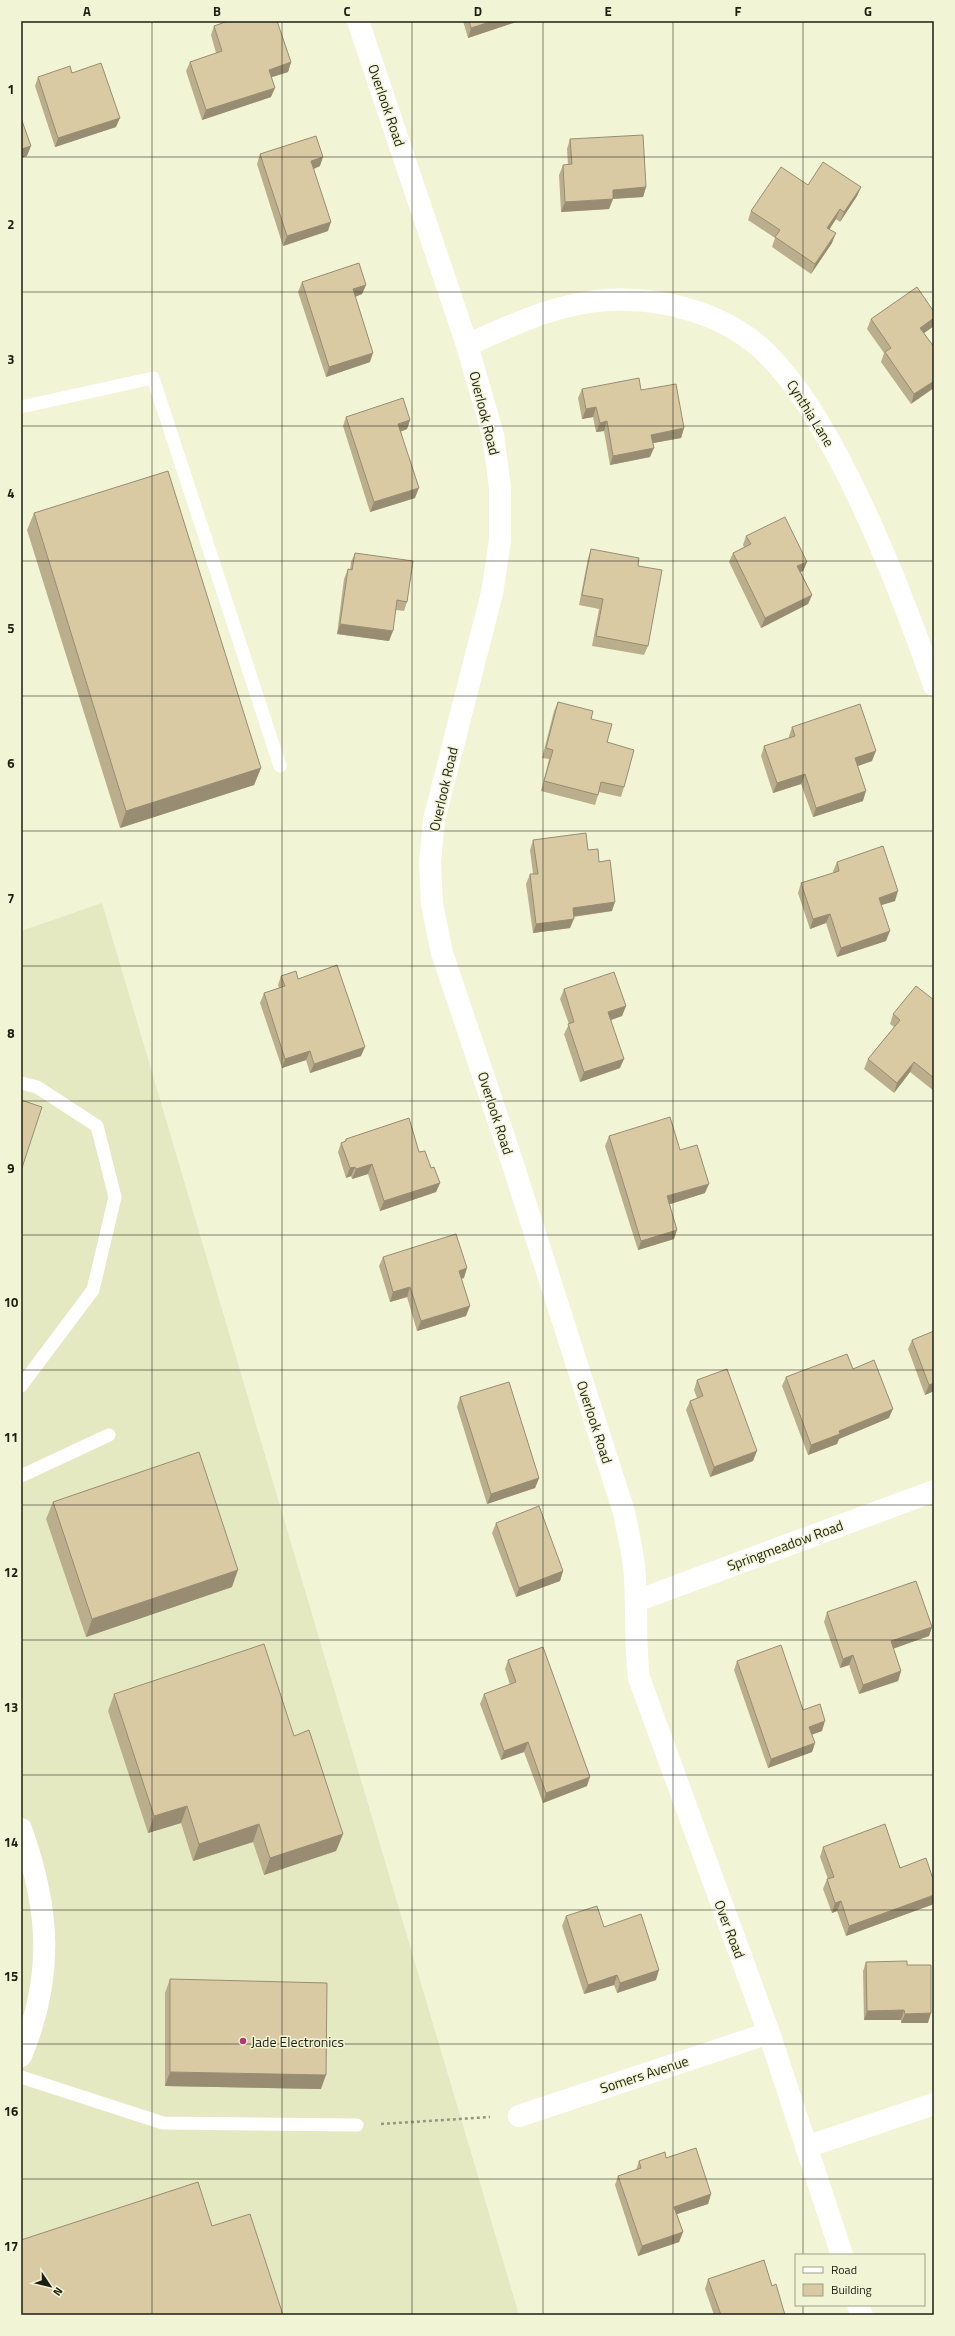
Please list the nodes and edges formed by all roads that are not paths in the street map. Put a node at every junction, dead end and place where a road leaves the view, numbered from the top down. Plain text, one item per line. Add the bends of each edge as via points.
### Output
1 (358, 21) edge
2 (467, 345) junction
3 (21, 407) edge
4 (934, 685) edge
5 (280, 766) dead end
6 (21, 1083) edge
7 (21, 1386) edge
8 (109, 1435) dead end
9 (21, 1476) edge
10 (934, 1490) edge
11 (636, 1600) junction
12 (21, 1829) edge
13 (769, 2033) junction
14 (21, 2056) edge
15 (21, 2077) edge
16 (934, 2104) edge
17 (519, 2116) road end
18 (357, 2125) road end
19 (806, 2147) junction
20 (842, 2254) edge

1 - 2 street, Overlook Road
2 - 4 street, Cynthia Lane via 517,323 564,307 608,300 638,300 682,307 723,323 760,348 792,380 832,445 869,518 901,593
2 - 11 street, Overlook Road via 493,434 500,487 500,540 492,593 434,820 430,862 432,904 442,953 508,1149 624,1512 634,1565
3 - 5 lane via 153,378
6 - 7 lane via 36,1087 97,1126 115,1197 93,1290
8 - 9 lane
10 - 11 street, Springmeadow Road
11 - 13 street, Over Road via 635,1647 640,1685
12 - 14 street via 35,1869 45,1926 44,1965 38,2003
13 - 17 street, Somers Avenue
13 - 19 street, Over Road
15 - 18 lane via 163,2123
16 - 19 street
19 - 20 street, Over Road

